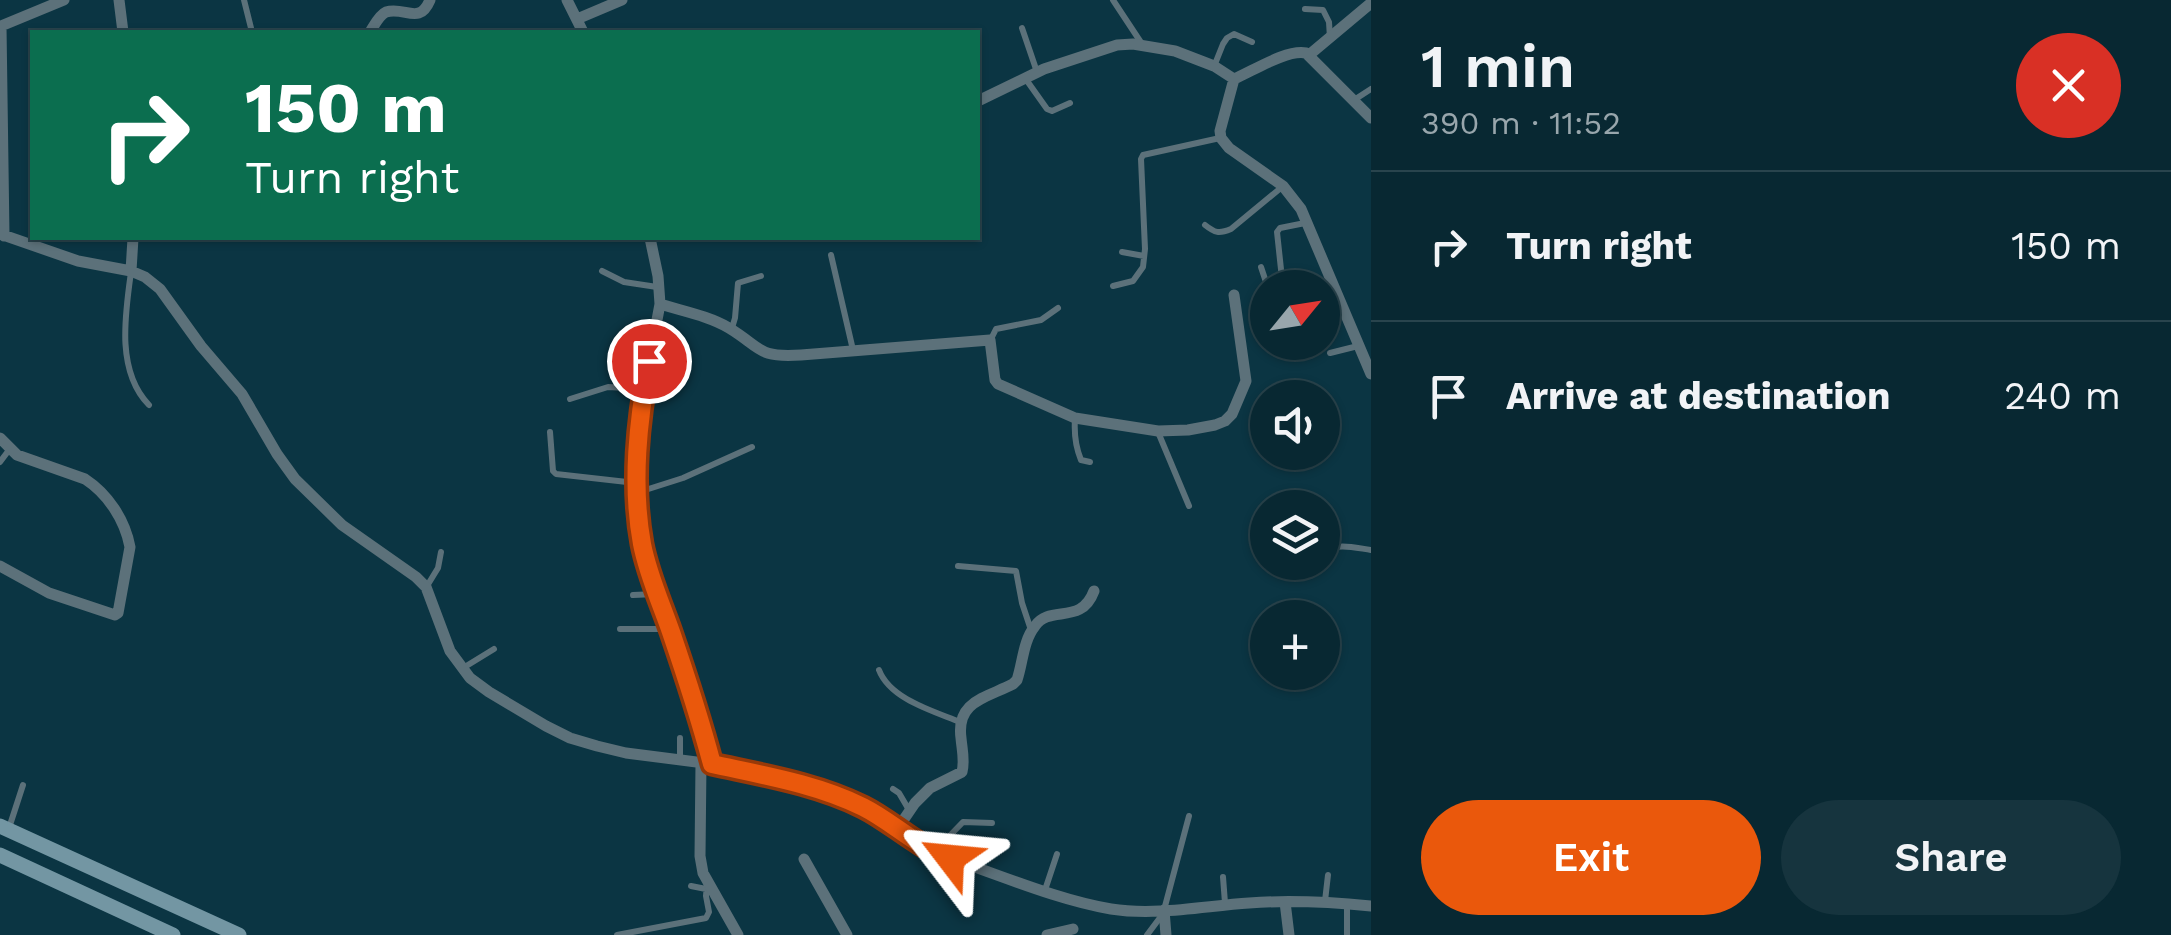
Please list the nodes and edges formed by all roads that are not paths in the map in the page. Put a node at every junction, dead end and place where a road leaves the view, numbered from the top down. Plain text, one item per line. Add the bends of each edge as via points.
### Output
1 (64, 0) edge
2 (118, 0) edge
3 (244, 0) edge
4 (430, 0) edge
5 (567, 0) edge
6 (622, 0) edge
7 (1113, 0) edge
8 (1371, 4) edge
9 (1305, 10) dead end
10 (577, 18) junction
11 (1022, 28) dead end
12 (122, 30) edge
13 (252, 30) edge
14 (371, 30) edge
15 (581, 30) edge
16 (1330, 38) junction
17 (1252, 42) dead end
18 (1142, 44) junction
19 (1309, 55) junction
20 (1214, 66) junction
21 (1030, 74) junction
22 (1234, 79) junction
23 (1371, 89) edge
24 (980, 100) edge
25 (1353, 101) junction
26 (1070, 103) dead end
27 (1371, 118) edge
28 (1221, 138) junction
29 (1283, 186) junction
30 (0, 196) edge
31 (0, 214) edge
32 (1307, 223) junction
33 (1205, 225) dead end
34 (2, 235) edge
35 (134, 240) edge
36 (650, 240) edge
37 (1122, 252) dead end
38 (831, 255) dead end
39 (1144, 256) junction
40 (1261, 267) dead end
41 (1262, 270) edge
42 (1281, 270) edge
43 (131, 271) junction
44 (602, 271) dead end
45 (762, 276) dead end
46 (1113, 286) dead end
47 (658, 287) junction
48 (1234, 296) dead end
49 (660, 304) junction
50 (1058, 308) dead end
51 (731, 330) junction
52 (990, 340) junction
53 (1358, 346) junction
54 (1340, 350) edge
55 (853, 352) junction
56 (1371, 374) edge
57 (644, 390) junction
58 (570, 399) dead end
59 (149, 405) dead end
60 (1075, 418) junction
61 (1158, 431) junction
62 (550, 432) dead end
63 (0, 438) edge
64 (752, 446) dead end
65 (9, 450) junction
66 (0, 462) edge
67 (1090, 462) dead end
68 (637, 488) junction
69 (1190, 506) dead end
70 (1340, 546) edge
71 (1371, 550) edge
72 (440, 552) dead end
73 (0, 566) edge
74 (958, 566) dead end
75 (426, 588) junction
76 (1094, 591) dead end
77 (657, 594) junction
78 (633, 595) dead end
79 (670, 629) junction
80 (620, 630) dead end
81 (1032, 631) junction
82 (494, 650) dead end
83 (462, 668) junction
84 (879, 670) dead end
85 (960, 722) junction
86 (680, 738) dead end
87 (680, 759) junction
88 (707, 764) junction
89 (22, 786) dead end
90 (893, 788) dead end
91 (910, 811) junction
92 (1189, 816) dead end
93 (992, 823) dead end
94 (4, 828) edge
95 (898, 828) junction
96 (934, 852) junction
97 (1058, 854) dead end
98 (0, 855) edge
99 (804, 859) dead end
100 (1328, 875) dead end
101 (1222, 877) dead end
102 (691, 886) dead end
103 (707, 886) junction
104 (1046, 890) junction
105 (1285, 902) junction
106 (1325, 902) junction
107 (1347, 904) junction
108 (1225, 905) junction
109 (1371, 906) edge
110 (1164, 912) junction
111 (1073, 929) dead end
112 (150, 930) edge
113 (173, 935) edge
114 (240, 935) edge
115 (617, 935) edge
116 (738, 935) edge
117 (847, 935) edge
118 (1046, 935) edge
119 (1148, 935) edge
120 (1166, 935) edge
121 (1289, 935) edge
122 (1347, 935) edge

1 - 34 street via 1,26
2 - 12 street
3 - 13 lane
4 - 14 street via 418,14 381,15
5 - 10 street
6 - 10 street
7 - 18 lane
8 - 16 street
9 - 16 lane via 1322,10
10 - 15 street
11 - 21 lane
16 - 19 street
17 - 20 lane via 1234,34
18 - 20 street
18 - 21 street via 1116,45
19 - 22 street via 1298,52
19 - 25 street
20 - 22 street
21 - 24 street
21 - 26 lane via 1047,110
22 - 28 street
23 - 25 lane
25 - 27 street
28 - 29 street
28 - 39 lane via 1143,155
29 - 32 street
29 - 33 lane via 1231,229 1215,232
30 - 31 lane
32 - 42 lane via 1277,232
32 - 53 street
34 - 43 street
35 - 43 street
36 - 47 street
37 - 39 lane
38 - 55 lane
39 - 46 lane via 1133,281
40 - 41 lane
43 - 59 lane via 126,347 136,389
43 - 75 street via 160,289 311,497
44 - 47 lane
45 - 51 lane via 738,283
47 - 49 street
48 - 61 street via 1246,380 1232,414 1215,426
49 - 51 street
49 - 57 street
50 - 52 lane via 1041,320 996,329
51 - 55 street via 772,355
52 - 55 street
52 - 60 street via 998,384
53 - 54 lane
53 - 56 street
57 - 58 lane via 614,386
57 - 68 street
60 - 61 street
60 - 67 lane via 1078,455
61 - 69 lane
62 - 68 lane via 556,474
63 - 65 street
64 - 68 lane via 683,478
65 - 66 lane
65 - 73 street via 104,493 128,539 129,559 118,613 112,615 49,593
68 - 77 street via 642,543
70 - 71 lane
72 - 75 lane
74 - 81 lane via 1016,571
75 - 83 street
76 - 81 street via 1078,612 1041,619
77 - 78 lane
77 - 79 street
79 - 80 lane
79 - 88 street via 698,711
81 - 85 street via 1017,680 969,706
82 - 83 lane
83 - 87 street via 488,692 570,738
84 - 85 lane via 910,701
85 - 91 street via 962,772 938,783
86 - 87 lane
87 - 88 street
88 - 95 street via 824,791
88 - 103 street via 700,856
89 - 94 lane
90 - 91 lane
91 - 95 street
92 - 110 lane
93 - 96 lane via 963,822
94 - 114 main road
95 - 96 street
96 - 104 street
97 - 104 lane
98 - 112 main road
99 - 117 street
100 - 106 lane
101 - 108 lane
102 - 103 lane
103 - 115 lane via 706,918
103 - 116 street
104 - 110 street via 1111,908
105 - 106 street
105 - 108 street
105 - 121 street
106 - 107 street
107 - 109 street
107 - 122 lane
108 - 110 street
110 - 119 lane
110 - 120 street
111 - 118 street
112 - 113 main road

